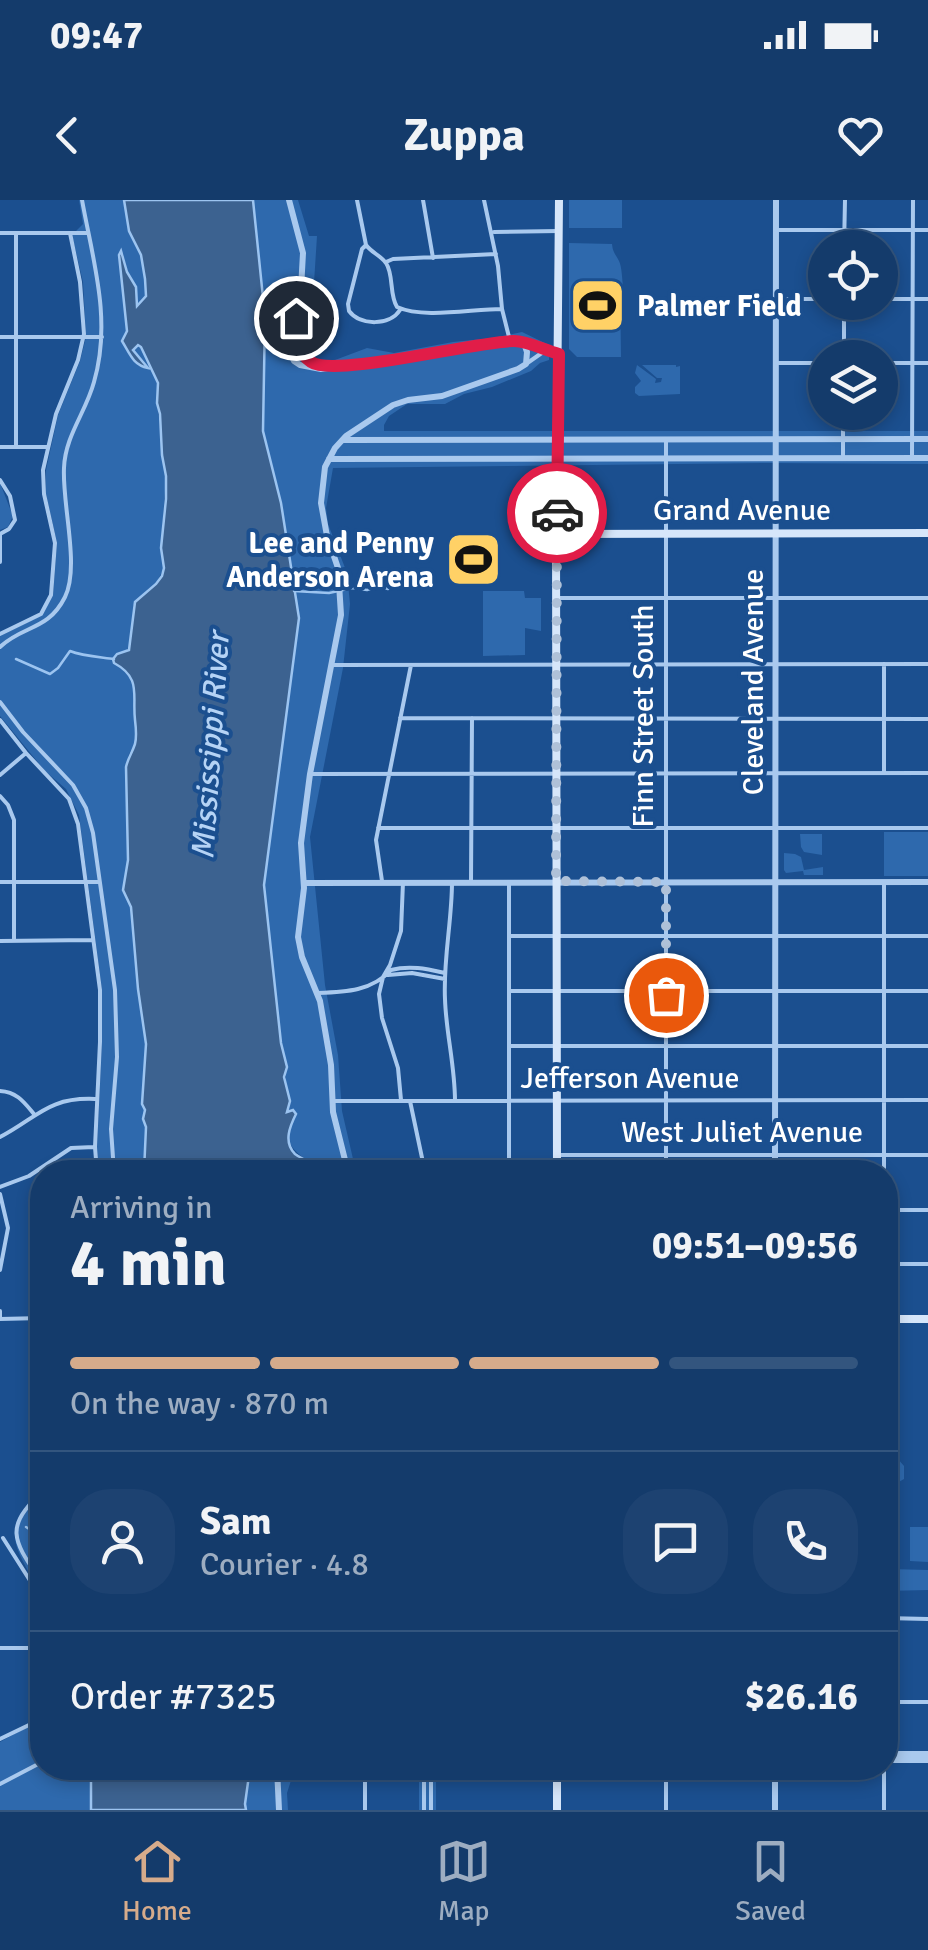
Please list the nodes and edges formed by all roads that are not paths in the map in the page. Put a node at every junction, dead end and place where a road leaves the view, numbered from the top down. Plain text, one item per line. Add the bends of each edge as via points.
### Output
1 (82, 200) edge
2 (290, 200) edge
3 (357, 200) edge
4 (423, 200) edge
5 (484, 200) edge
6 (559, 200) edge
7 (776, 200) edge
8 (845, 200) edge
9 (913, 200) edge
10 (776, 230) junction
11 (808, 230) edge
12 (844, 230) edge
13 (898, 230) edge
14 (913, 230) junction
15 (928, 230) edge
16 (559, 231) junction
17 (0, 233) edge
18 (16, 233) junction
19 (70, 233) junction
20 (88, 233) junction
21 (492, 233) junction
22 (366, 244) junction
23 (496, 254) junction
24 (432, 258) junction
25 (385, 262) junction
26 (776, 298) junction
27 (808, 299) edge
28 (898, 300) edge
29 (913, 300) junction
30 (928, 300) edge
31 (502, 309) junction
32 (400, 310) junction
33 (16, 337) junction
34 (84, 337) junction
35 (102, 337) junction
36 (0, 338) edge
37 (510, 342) junction
38 (524, 343) junction
39 (546, 350) junction
40 (559, 354) junction
41 (775, 363) junction
42 (808, 363) edge
43 (898, 363) edge
44 (913, 363) junction
45 (526, 364) junction
46 (928, 364) edge
47 (843, 430) edge
48 (666, 439) junction
49 (342, 440) junction
50 (558, 440) junction
51 (775, 440) junction
52 (843, 440) junction
53 (912, 440) junction
54 (928, 440) edge
55 (422, 441) junction
56 (0, 447) edge
57 (16, 447) junction
58 (48, 447) junction
59 (422, 458) junction
60 (775, 458) junction
61 (843, 458) junction
62 (912, 458) junction
63 (928, 458) edge
64 (329, 459) junction
65 (558, 459) junction
66 (666, 460) junction
67 (0, 480) edge
68 (775, 532) junction
69 (666, 533) junction
70 (928, 533) edge
71 (0, 534) edge
72 (556, 534) junction
73 (0, 562) edge
74 (556, 598) junction
75 (666, 598) junction
76 (775, 598) junction
77 (928, 598) edge
78 (0, 634) edge
79 (0, 647) edge
80 (556, 664) junction
81 (666, 664) junction
82 (775, 664) junction
83 (884, 664) junction
84 (928, 664) edge
85 (331, 665) junction
86 (411, 665) junction
87 (0, 702) edge
88 (400, 718) junction
89 (472, 718) junction
90 (666, 718) junction
91 (775, 718) junction
92 (883, 718) junction
93 (928, 718) edge
94 (556, 719) junction
95 (0, 720) edge
96 (26, 753) junction
97 (556, 773) junction
98 (775, 773) junction
99 (884, 773) junction
100 (928, 773) edge
101 (310, 774) junction
102 (389, 774) junction
103 (472, 774) junction
104 (666, 774) junction
105 (0, 775) edge
106 (0, 796) edge
107 (666, 827) junction
108 (775, 827) junction
109 (378, 828) junction
110 (472, 828) junction
111 (557, 828) junction
112 (928, 828) edge
113 (556, 881) junction
114 (775, 881) junction
115 (0, 882) edge
116 (14, 882) junction
117 (84, 882) junction
118 (101, 882) junction
119 (382, 882) junction
120 (404, 882) junction
121 (452, 882) junction
122 (471, 882) junction
123 (509, 882) junction
124 (666, 882) junction
125 (884, 882) junction
126 (928, 882) edge
127 (304, 883) junction
128 (509, 936) junction
129 (556, 936) junction
130 (666, 936) junction
131 (775, 936) junction
132 (884, 936) junction
133 (928, 936) edge
134 (92, 940) junction
135 (0, 941) edge
136 (14, 941) junction
137 (386, 976) junction
138 (445, 976) junction
139 (369, 986) junction
140 (316, 989) junction
141 (666, 990) junction
142 (775, 990) junction
143 (509, 991) junction
144 (556, 991) junction
145 (884, 991) junction
146 (928, 991) edge
147 (379, 994) junction
148 (666, 1045) junction
149 (775, 1045) junction
150 (509, 1046) junction
151 (556, 1046) junction
152 (884, 1046) junction
153 (928, 1046) edge
154 (0, 1091) edge
155 (97, 1100) junction
156 (556, 1100) junction
157 (666, 1100) junction
158 (775, 1100) junction
159 (884, 1100) junction
160 (928, 1100) edge
161 (401, 1101) junction
162 (410, 1101) junction
163 (455, 1101) junction
164 (510, 1101) junction
165 (332, 1102) junction
166 (34, 1114) junction
167 (0, 1137) edge
168 (95, 1146) junction
169 (666, 1154) junction
170 (775, 1154) junction
171 (884, 1154) junction
172 (928, 1155) edge
173 (556, 1156) junction
174 (53, 1160) edge
175 (96, 1160) edge
176 (113, 1160) edge
177 (345, 1160) edge
178 (422, 1160) edge
179 (509, 1160) edge
180 (556, 1160) edge
181 (666, 1160) edge
182 (775, 1160) edge
183 (884, 1160) edge
184 (30, 1175) edge
185 (0, 1191) edge
186 (898, 1210) edge
187 (928, 1210) edge
188 (898, 1264) edge
189 (928, 1264) edge
190 (0, 1270) edge
191 (0, 1311) edge
192 (0, 1318) edge
193 (30, 1318) edge
194 (898, 1319) edge
195 (928, 1319) edge
196 (30, 1506) edge
197 (2, 1538) edge
198 (17, 1538) junction
199 (30, 1566) edge
200 (30, 1581) edge
201 (898, 1618) edge
202 (928, 1619) edge
203 (0, 1648) edge
204 (30, 1648) edge
205 (898, 1702) edge
206 (928, 1702) edge
207 (30, 1723) edge
208 (0, 1739) edge
209 (898, 1757) edge
210 (928, 1757) edge
211 (30, 1768) edge
212 (278, 1780) edge
213 (365, 1780) edge
214 (428, 1780) edge
215 (557, 1780) edge
216 (666, 1780) edge
217 (775, 1780) edge
218 (884, 1780) edge
219 (0, 1784) edge
220 (279, 1810) edge
221 (365, 1810) edge
222 (428, 1810) edge
223 (557, 1810) edge
224 (666, 1810) edge
225 (775, 1810) edge
226 (884, 1810) edge

1 - 20 street
2 - 37 street via 302,246 289,346 300,365 322,368
3 - 22 street
4 - 24 street
5 - 21 street
6 - 16 main road
7 - 10 street, Cleveland Avenue
8 - 12 street
9 - 14 street
10 - 11 street
10 - 26 street, Cleveland Avenue
13 - 14 street
14 - 15 street
14 - 29 street
16 - 21 street
16 - 40 main road
17 - 18 street
18 - 19 street
18 - 33 street
19 - 20 street
19 - 34 street
20 - 35 street
21 - 23 street
22 - 25 street
22 - 32 street via 350,314 384,322
23 - 24 street
23 - 31 street
24 - 25 street
25 - 32 street
26 - 27 street
26 - 41 street, Cleveland Avenue
28 - 29 street
29 - 30 street
29 - 44 street
31 - 32 street
31 - 37 street
33 - 34 street
33 - 36 street
33 - 57 street
34 - 35 street
34 - 58 street
35 - 79 street via 93,386 65,454 68,590 44,623
37 - 38 street
38 - 39 street
38 - 45 street
39 - 40 street
39 - 45 street
40 - 50 main road
41 - 42 street
41 - 51 street, Cleveland Avenue
43 - 44 street
44 - 46 street
44 - 53 street
45 - 49 street via 448,394 393,405
47 - 52 street
48 - 50 street
48 - 51 street
48 - 66 street, Finn Street South
49 - 55 street
49 - 64 street
50 - 55 street
50 - 65 main road
51 - 52 street
51 - 60 street, Cleveland Avenue
52 - 53 street
52 - 61 street
53 - 54 street
53 - 62 street
55 - 59 street
56 - 57 street
57 - 58 street
58 - 78 street via 43,482 55,543 51,594 35,618
59 - 64 street
59 - 65 street
60 - 61 street
60 - 66 street
60 - 68 street, Cleveland Avenue
61 - 62 street
62 - 63 street
64 - 85 street via 321,503 341,602
65 - 66 street
65 - 72 main road
66 - 69 street, Finn Street South
67 - 71 street via 16,515
68 - 69 main road, Grand Avenue
68 - 70 main road, Grand Avenue
68 - 76 street, Cleveland Avenue
69 - 72 main road, Grand Avenue
69 - 75 street, Finn Street South
71 - 73 street
72 - 74 main road
74 - 75 street
74 - 80 main road
75 - 76 street
75 - 81 street, Finn Street South
76 - 77 street
76 - 82 street, Cleveland Avenue
80 - 81 street
80 - 86 street
80 - 94 main road
81 - 82 street
81 - 90 street, Finn Street South
82 - 83 street
82 - 91 street, Cleveland Avenue
83 - 84 street
83 - 92 street
85 - 86 street
85 - 101 street
86 - 88 street
87 - 118 street via 74,784 93,833
88 - 89 street
88 - 102 street
89 - 94 street
89 - 103 street
90 - 91 street
90 - 94 street
90 - 104 street, Finn Street South
91 - 92 street
91 - 98 street, Cleveland Avenue
92 - 93 street
92 - 99 street
94 - 97 main road
95 - 96 street
96 - 105 street
96 - 117 street via 73,807
97 - 103 street
97 - 104 street
97 - 111 main road
98 - 99 street
98 - 104 street
98 - 108 street, Cleveland Avenue
99 - 100 street
101 - 102 street
101 - 127 street via 301,843
102 - 103 street
102 - 109 street
103 - 110 street
104 - 107 street, Finn Street South
106 - 116 street via 14,820
107 - 108 street
107 - 111 street
107 - 124 street, Finn Street South
108 - 112 street
108 - 114 street, Cleveland Avenue
109 - 110 street
109 - 119 street
110 - 111 street
110 - 122 street
111 - 113 main road
113 - 123 street
113 - 124 street
113 - 129 main road
114 - 124 street
114 - 125 street
114 - 131 street, Cleveland Avenue
115 - 116 street
116 - 117 street
116 - 136 street
117 - 118 street
117 - 134 street
118 - 176 street via 117,1018
119 - 120 street
119 - 127 street
120 - 121 street
120 - 137 street via 402,931
121 - 122 street
121 - 138 street
122 - 123 street
123 - 128 street
124 - 130 street, Finn Street South
125 - 126 street
125 - 132 street
127 - 140 street via 298,937
128 - 129 street
128 - 143 street
129 - 130 street
129 - 144 main road
130 - 131 street
130 - 141 street, Finn Street South
131 - 132 street
131 - 142 street, Cleveland Avenue
132 - 133 street
132 - 145 street
134 - 136 street
134 - 155 street via 101,1016
135 - 136 street
137 - 138 street
137 - 139 street
137 - 147 street
138 - 163 street
139 - 140 street via 352,992
139 - 147 street
140 - 165 street
141 - 142 street
141 - 144 street
141 - 148 street, Finn Street South
142 - 145 street
142 - 149 street, Cleveland Avenue
143 - 144 street
143 - 150 street
144 - 151 main road
145 - 146 street
145 - 152 street
147 - 161 street
148 - 149 street
148 - 151 street
148 - 157 street, Finn Street South
149 - 152 street
149 - 158 street, Cleveland Avenue
150 - 151 street
150 - 164 street
151 - 156 main road
152 - 153 street
152 - 159 street
154 - 166 street via 14,1094
155 - 166 street via 64,1101
155 - 168 street
156 - 157 street, Jefferson Avenue
156 - 164 street, Jefferson Avenue
156 - 173 main road
157 - 158 street, Jefferson Avenue
157 - 169 street, Finn Street South
158 - 159 street, Jefferson Avenue
158 - 170 street, Cleveland Avenue
159 - 160 street, Jefferson Avenue
159 - 171 street
161 - 162 street, Jefferson Avenue
161 - 165 street, Jefferson Avenue
162 - 163 street, Jefferson Avenue
162 - 178 street
163 - 164 street, Jefferson Avenue
164 - 179 street
165 - 177 street
166 - 167 street
168 - 174 street via 70,1148
168 - 175 street
169 - 170 street, West Juliet Avenue
169 - 173 street, West Juliet Avenue
169 - 181 street, Finn Street South
170 - 171 street, West Juliet Avenue
170 - 182 street, Cleveland Avenue
171 - 172 street, West Juliet Avenue
171 - 183 street
173 - 180 main road
184 - 185 street
185 - 190 street via 8,1228
186 - 187 street
188 - 189 street
191 - 192 street
192 - 193 street
194 - 195 main road
196 - 198 street
197 - 198 street
197 - 200 street
198 - 199 street
201 - 202 street
203 - 204 street
205 - 206 street
207 - 208 street
209 - 210 street
211 - 219 street
212 - 220 street
213 - 221 street
214 - 222 street
215 - 223 main road
216 - 224 street
217 - 225 street
218 - 226 street

